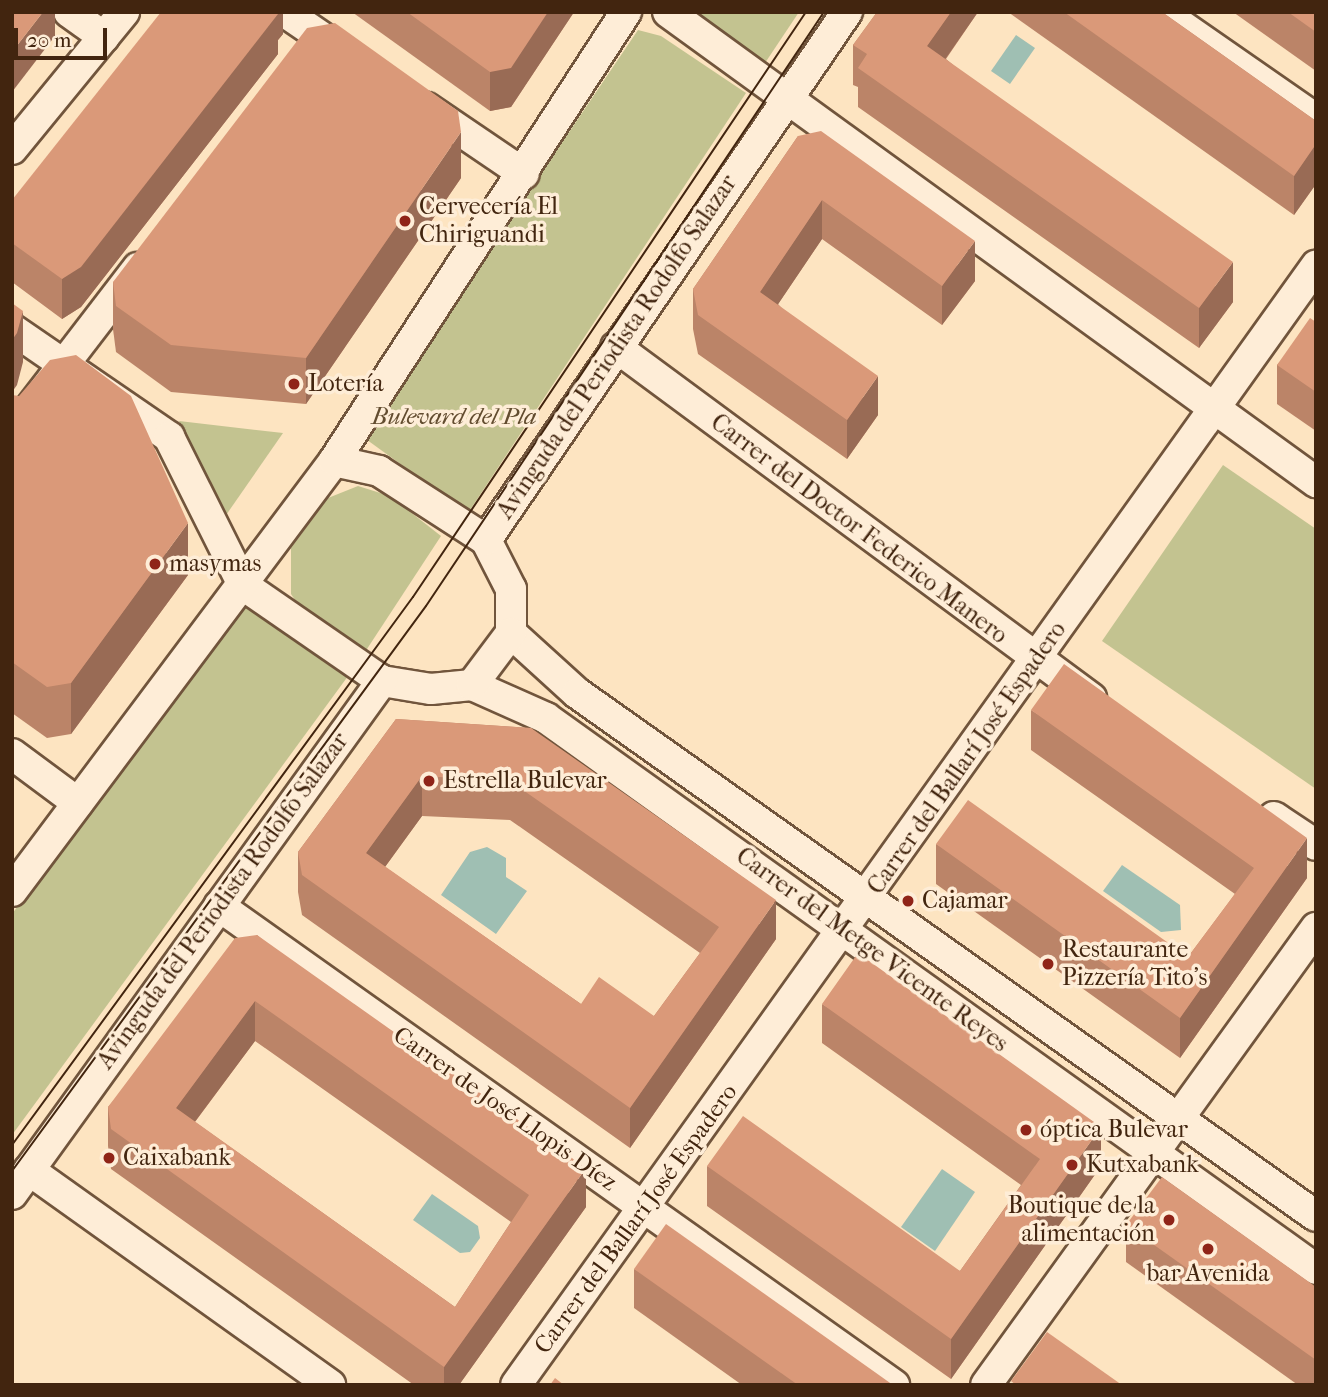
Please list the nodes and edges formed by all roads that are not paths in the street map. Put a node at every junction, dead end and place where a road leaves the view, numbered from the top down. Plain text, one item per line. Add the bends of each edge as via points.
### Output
1 (69, 12) edge
2 (124, 12) edge
3 (285, 12) edge
4 (626, 12) edge
5 (668, 12) edge
6 (846, 12) edge
7 (1162, 12) edge
8 (104, 37) junction
9 (362, 65) edge
10 (397, 88) edge
11 (784, 102) junction
12 (1316, 119) edge
13 (12, 149) edge
14 (524, 174) junction
15 (156, 243) edge
16 (1316, 266) edge
17 (12, 329) edge
18 (615, 347) junction
19 (64, 365) junction
20 (1211, 406) junction
21 (12, 432) edge
22 (334, 461) junction
23 (1316, 482) edge
24 (486, 540) junction
25 (243, 585) junction
26 (511, 633) junction
27 (1035, 662) junction
28 (382, 681) junction
29 (472, 685) junction
30 (1117, 715) edge
31 (12, 754) edge
32 (1246, 799) edge
33 (78, 803) junction
34 (1316, 845) edge
35 (12, 891) edge
36 (869, 898) junction
37 (219, 906) junction
38 (1316, 928) edge
39 (846, 931) junction
40 (1182, 1118) junction
41 (1157, 1154) junction
42 (29, 1170) junction
43 (12, 1194) edge
44 (642, 1206) junction
45 (1316, 1216) edge
46 (1316, 1269) edge
47 (330, 1385) edge
48 (516, 1385) edge
49 (894, 1385) edge
50 (986, 1385) edge

1 - 8 street
2 - 8 street
3 - 9 street via 308,44
4 - 14 street
5 - 11 street
6 - 11 street, Avinguda del Periodista Rodolfo Salazar
7 - 12 street
8 - 13 street
10 - 14 street
11 - 18 street, Avinguda del Periodista Rodolfo Salazar
11 - 20 street
14 - 22 street
15 - 19 street
16 - 20 street, Carrer del Ballarí José Espadero
17 - 19 street
18 - 24 street, Avinguda del Periodista Rodolfo Salazar
18 - 27 street, Carrer del Doctor Federico Manero
19 - 21 street
19 - 25 street via 169,437
20 - 23 street
20 - 27 street, Carrer del Ballarí José Espadero
22 - 24 street, Avinguda del Periodista Rodolfo Salazar via 379,471
22 - 25 street
24 - 26 street via 511,589
25 - 28 street
25 - 33 street
26 - 29 street
26 - 36 street, Carrer del Metge Vicente Reyes via 577,693
27 - 30 street, Carrer del Doctor Federico Manero
27 - 36 street, Carrer del Ballarí José Espadero
28 - 29 street via 431,689
28 - 37 street, Avinguda del Periodista Rodolfo Salazar
29 - 39 street, Carrer del Metge Vicente Reyes via 546,718
31 - 33 street
32 - 34 street
33 - 35 street
36 - 39 street, Carrer del Ballarí José Espadero
36 - 40 street, Carrer del Metge Vicente Reyes
37 - 42 street, Avinguda del Periodista Rodolfo Salazar
37 - 44 street, Carrer de José Llopis Díez
38 - 40 street
39 - 41 street, Carrer del Metge Vicente Reyes
39 - 44 street, Carrer del Ballarí José Espadero
40 - 41 street
40 - 45 street, Carrer del Metge Vicente Reyes
41 - 46 street, Carrer del Metge Vicente Reyes
41 - 50 street
42 - 43 street, Avinguda del Periodista Rodolfo Salazar
42 - 47 street
44 - 48 street, Carrer del Ballarí José Espadero
44 - 49 street, Carrer de José Llopis Díez

